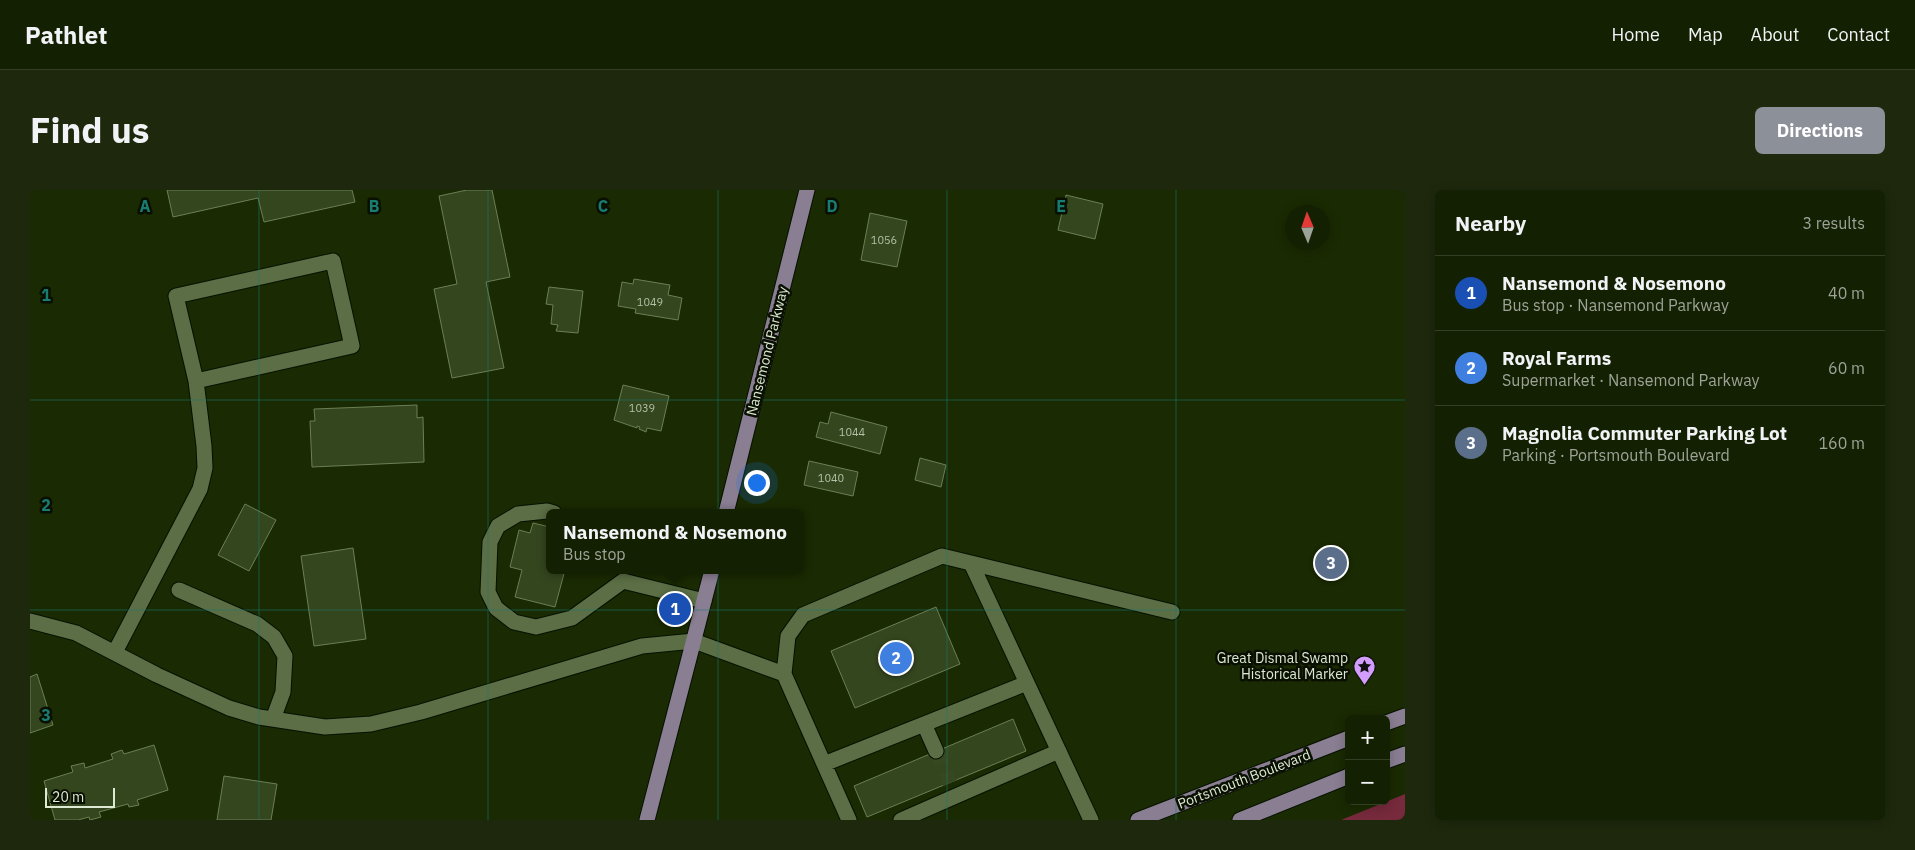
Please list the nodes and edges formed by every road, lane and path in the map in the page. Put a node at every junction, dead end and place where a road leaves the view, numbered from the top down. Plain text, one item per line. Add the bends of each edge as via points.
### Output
1 (807, 190) edge
2 (196, 381) junction
3 (727, 509) edge
4 (546, 511) edge
5 (971, 563) junction
6 (711, 574) edge
7 (620, 576) edge
8 (179, 590) dead end
9 (704, 601) junction
10 (1172, 612) dead end
11 (30, 621) edge
12 (694, 640) junction
13 (115, 652) junction
14 (784, 674) junction
15 (1027, 683) junction
16 (1405, 716) edge
17 (273, 719) junction
18 (1390, 722) edge
19 (924, 724) junction
20 (1345, 740) edge
21 (1058, 751) junction
22 (936, 752) tunnel mouth
23 (1405, 754) edge
24 (1389, 760) edge
25 (824, 764) junction
26 (1345, 778) edge
27 (647, 820) edge
28 (848, 820) edge
29 (901, 820) edge
30 (1091, 820) edge
31 (1138, 820) edge
32 (1240, 820) edge

1 - 3 main road, Nansemond Parkway
2 - 2 lane via 352,346 332,261 176,296
2 - 13 lane via 205,468 200,489
4 - 7 lane via 518,514 498,526 490,542 488,582 488,592 496,608 514,622 536,627 572,618
5 - 10 lane
5 - 14 lane via 942,556 803,615 788,636
5 - 15 lane
6 - 9 main road
7 - 9 lane
8 - 17 lane via 257,624 274,637 285,656 283,692
9 - 12 main road
11 - 13 lane via 76,633
12 - 14 lane
12 - 17 lane via 642,646 484,695 371,724 325,727
12 - 27 main road
13 - 17 lane via 229,708
14 - 25 lane
15 - 19 lane
15 - 21 lane
16 - 18 main road
19 - 22 lane
19 - 25 lane
20 - 31 main road, Portsmouth Boulevard
21 - 29 lane via 953,789
21 - 30 lane
23 - 24 main road
25 - 28 lane
26 - 32 main road

